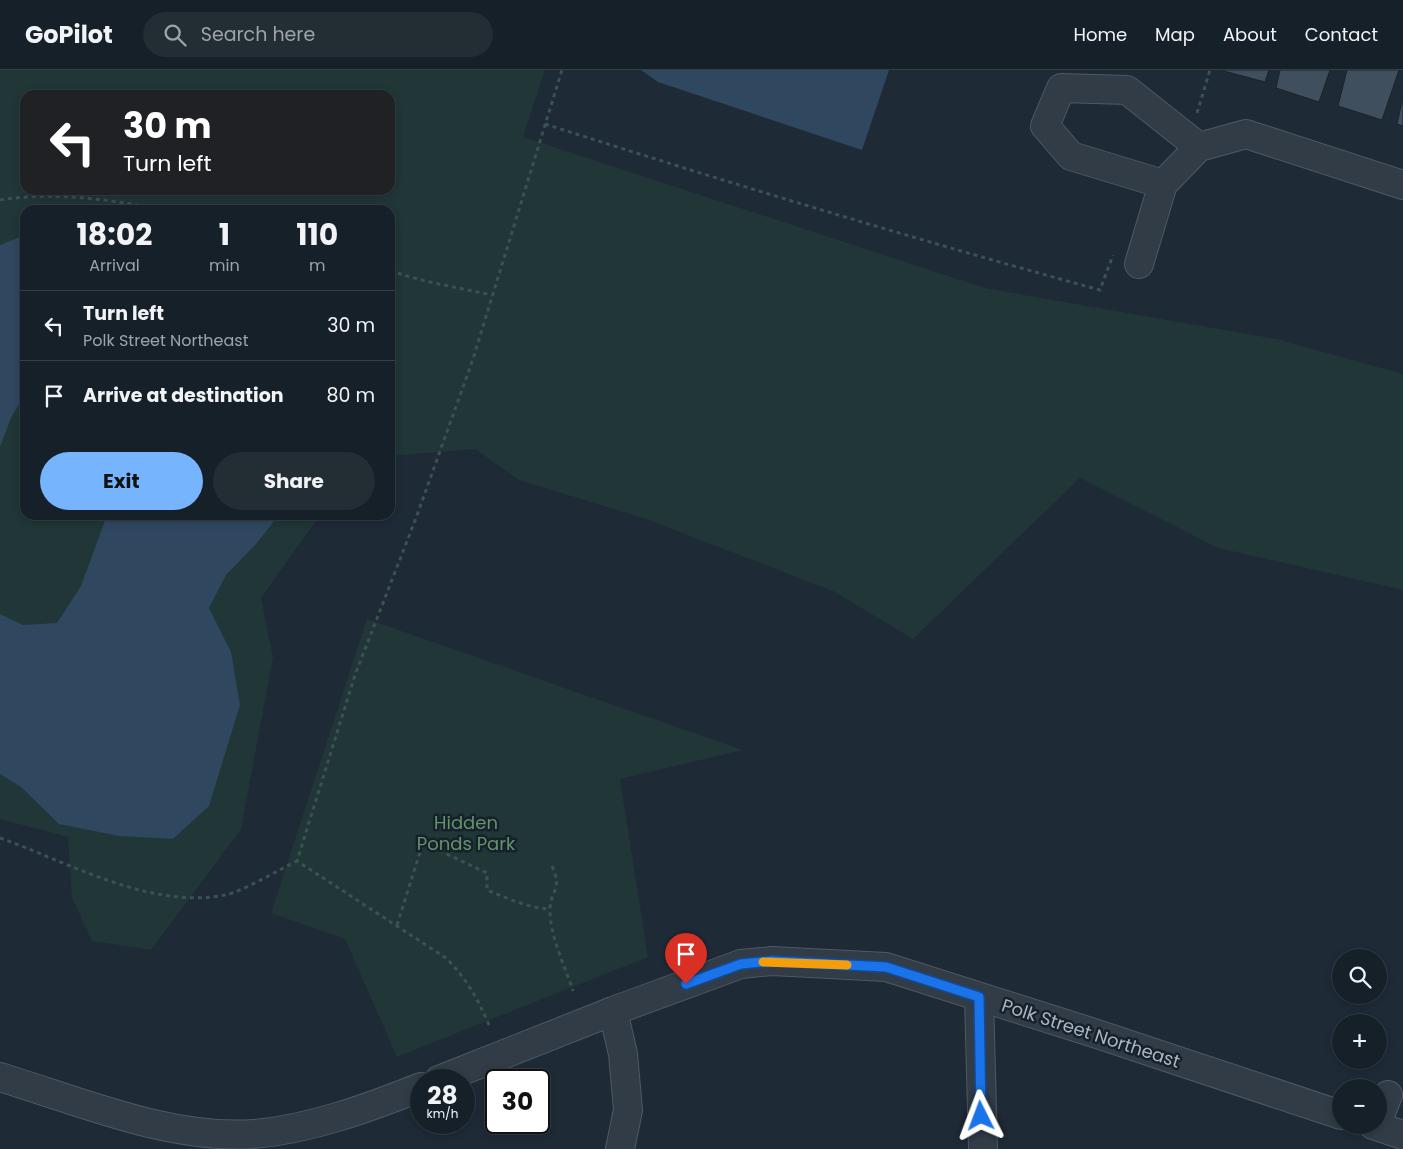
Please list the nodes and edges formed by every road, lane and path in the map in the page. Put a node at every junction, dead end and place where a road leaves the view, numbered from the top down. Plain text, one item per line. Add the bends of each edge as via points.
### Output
1 (562, 70) edge
2 (1210, 70) edge
3 (545, 124) junction
4 (1174, 127) junction
5 (1199, 147) junction
6 (1163, 184) junction
7 (1403, 184) edge
8 (0, 200) edge
9 (131, 205) edge
10 (1113, 253) dead end
11 (1138, 264) dead end
12 (395, 272) edge
13 (492, 295) junction
14 (0, 838) edge
15 (297, 861) junction
16 (552, 866) dead end
17 (550, 909) junction
18 (397, 925) junction
19 (573, 991) dead end
20 (979, 997) junction
21 (613, 1011) junction
22 (489, 1024) dead end
23 (467, 1069) edge
24 (0, 1076) edge
25 (410, 1091) edge
26 (1332, 1112) edge
27 (1387, 1128) edge
28 (1403, 1135) edge
29 (620, 1149) edge
30 (982, 1149) edge

1 - 3 path
2 - 4 path via 1196,115
3 - 10 path via 881,229 1100,290
3 - 13 path
4 - 5 street
4 - 6 street via 1127,90 1061,88 1045,126 1071,156
5 - 6 street
5 - 7 street via 1246,134
6 - 11 street
8 - 9 path via 69,196
12 - 13 path
13 - 15 path via 472,362 416,518 355,674
14 - 15 path via 128,886 167,895 201,898 228,895
15 - 18 path
16 - 17 path via 557,878
17 - 18 path via 487,890 487,873 423,842
17 - 19 path via 553,929
18 - 22 path via 446,958 464,976
20 - 21 street, Polk Street Northeast via 886,967 772,961 741,964
20 - 26 street, Polk Street Northeast
20 - 30 street
21 - 23 street, Polk Street Northeast
21 - 29 street via 623,1054 628,1110
24 - 25 street via 159,1126 221,1134 254,1134 337,1117
27 - 28 street

